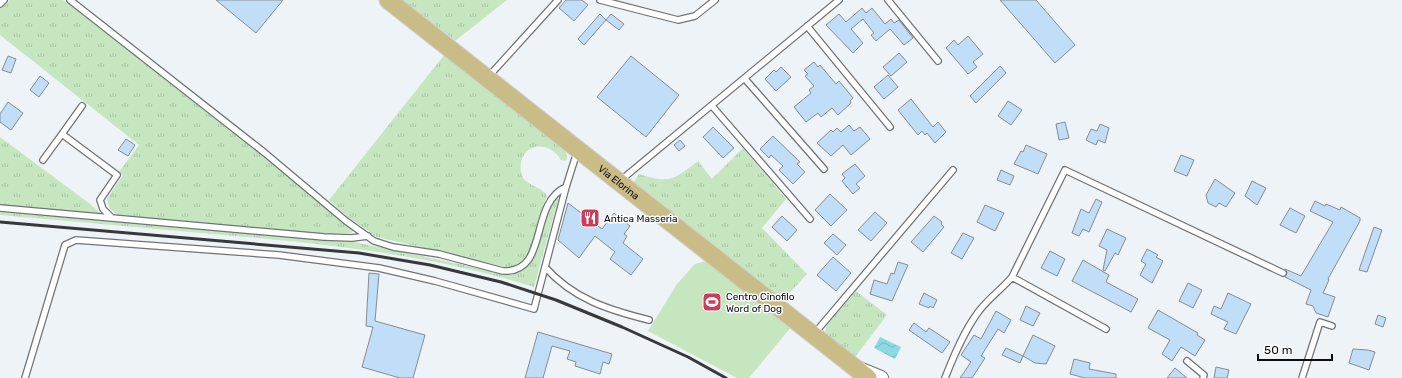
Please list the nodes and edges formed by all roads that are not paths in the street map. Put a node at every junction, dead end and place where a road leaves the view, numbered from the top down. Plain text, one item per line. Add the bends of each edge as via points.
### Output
1 (4, 0) edge
2 (70, 0) edge
3 (388, 0) edge
4 (558, 0) edge
5 (600, 0) edge
6 (715, 0) edge
7 (839, 0) edge
8 (888, 0) edge
9 (0, 4) edge
10 (807, 26) junction
11 (938, 61) dead end
12 (487, 78) junction
13 (745, 79) junction
14 (82, 106) dead end
15 (712, 106) junction
16 (890, 127) dead end
17 (62, 134) junction
18 (578, 150) junction
19 (43, 160) dead end
20 (824, 169) dead end
21 (953, 170) dead end
22 (619, 181) junction
23 (566, 187) junction
24 (0, 208) edge
25 (112, 218) junction
26 (810, 219) dead end
27 (368, 236) junction
28 (545, 267) junction
29 (1283, 272) dead end
30 (1012, 277) junction
31 (648, 320) dead end
32 (1332, 326) dead end
33 (1106, 330) dead end
34 (814, 335) junction
35 (1187, 361) dead end
36 (862, 373) edge
37 (25, 378) edge
38 (881, 378) edge
39 (945, 378) edge
40 (1203, 378) edge
41 (1302, 378) edge

1 - 9 lane
2 - 27 lane
3 - 12 main road, Via Elorina
4 - 12 lane
5 - 6 lane via 678,20 695,16
7 - 10 lane
8 - 11 lane
10 - 13 lane
10 - 16 lane
12 - 18 main road, Via Elorina
13 - 15 lane
13 - 20 lane
14 - 17 lane
15 - 22 lane
15 - 26 lane
17 - 19 lane
17 - 25 lane via 117,175 100,200
18 - 22 main road, Via Elorina
18 - 23 lane
21 - 34 lane
22 - 34 main road, Via Elorina
23 - 27 lane via 553,196 546,205 533,252 528,260 520,268 512,271 503,271 439,254 393,247 374,241
23 - 28 lane
24 - 25 lane
25 - 27 lane via 324,237
28 - 31 lane via 556,280 577,295 612,311
28 - 37 lane via 534,309 379,268 279,255 76,240 65,245
29 - 30 lane via 1065,170
30 - 33 lane
30 - 39 lane via 978,312 955,351
32 - 41 lane via 1320,322
34 - 36 main road, Via Elorina
35 - 40 lane via 1204,375
36 - 38 street

